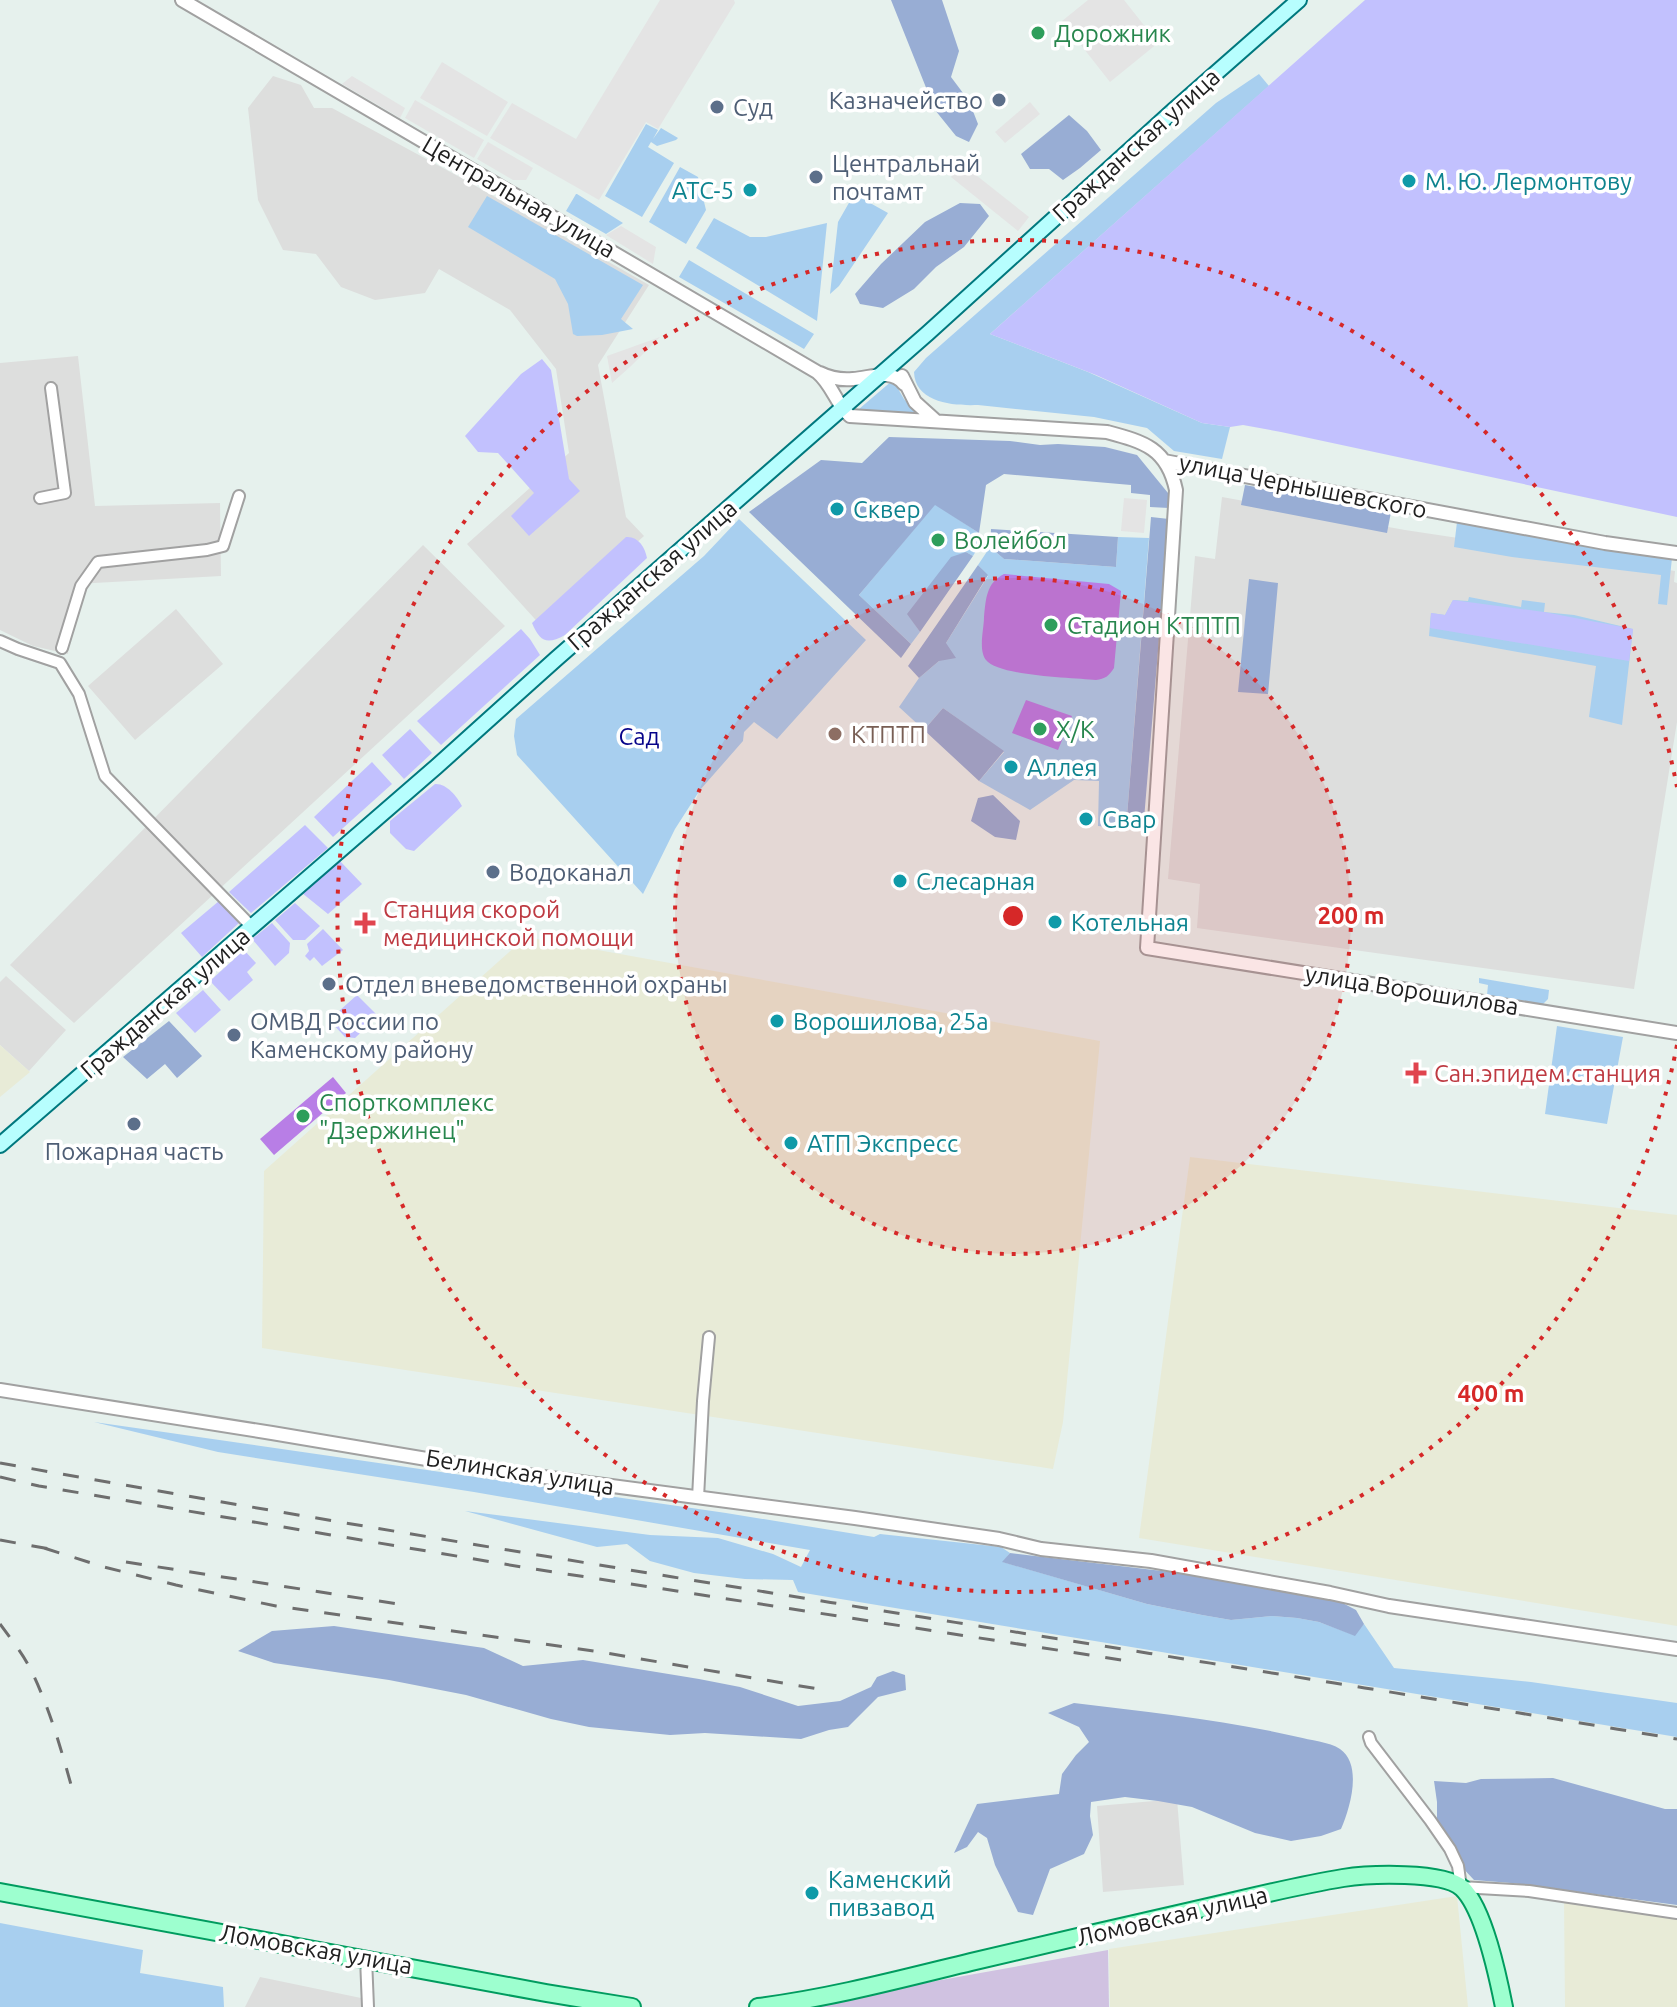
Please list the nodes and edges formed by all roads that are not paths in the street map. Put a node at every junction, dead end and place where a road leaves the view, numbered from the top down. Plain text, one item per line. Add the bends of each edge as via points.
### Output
1 (182, 0) edge
2 (1299, 0) edge
3 (897, 361) junction
4 (817, 372) junction
5 (880, 375) junction
6 (854, 379) junction
7 (904, 384) junction
8 (51, 388) dead end
9 (859, 394) junction
10 (842, 408) junction
11 (856, 418) junction
12 (829, 420) junction
13 (939, 422) junction
14 (1164, 461) junction
15 (239, 496) dead end
16 (40, 498) dead end
17 (1677, 553) edge
18 (0, 641) edge
19 (62, 648) dead end
20 (252, 927) junction
21 (1677, 1033) edge
22 (0, 1145) edge
23 (709, 1337) dead end
24 (0, 1390) edge
25 (698, 1498) junction
26 (1677, 1649) edge
27 (1369, 1737) dead end
28 (1461, 1887) junction
29 (0, 1892) edge
30 (1677, 1913) edge
31 (366, 1958) junction
32 (368, 2007) edge
33 (632, 2007) edge
34 (758, 2007) edge
35 (1504, 2007) edge

1 - 4 street, Центральная улица
2 - 3 main road, Гражданская улица
3 - 5 main road, Гражданская улица
3 - 7 street
4 - 6 street
4 - 10 street, Центральная улица
5 - 6 street
5 - 7 street
5 - 9 main road, Гражданская улица
6 - 9 street via 860,383
7 - 13 street via 915,402
8 - 16 street via 65,493
9 - 10 main road, Гражданская улица
10 - 11 street
10 - 12 main road, Гражданская улица
11 - 12 street, улица Чернышевского
11 - 13 street, улица Чернышевского
12 - 20 main road, Гражданская улица
13 - 14 street, улица Чернышевского via 1107,432 1152,447
14 - 17 street, улица Чернышевского
14 - 21 street, улица Ворошилова via 1176,490 1147,948
15 - 19 street via 223,546 98,562 81,586
18 - 20 street via 60,663 79,694 105,776
20 - 22 main road, Гражданская улица
23 - 25 street
24 - 25 street, Белинская улица
25 - 26 street, Белинская улица via 1151,1561 1389,1606
27 - 28 street via 1450,1849
28 - 30 street via 1529,1891
28 - 34 main road, Ломовская улица via 1426,1876 1346,1877
28 - 35 main road via 1484,1931
29 - 31 main road, Ломовская улица
31 - 32 street
31 - 33 main road, Ломовская улица

